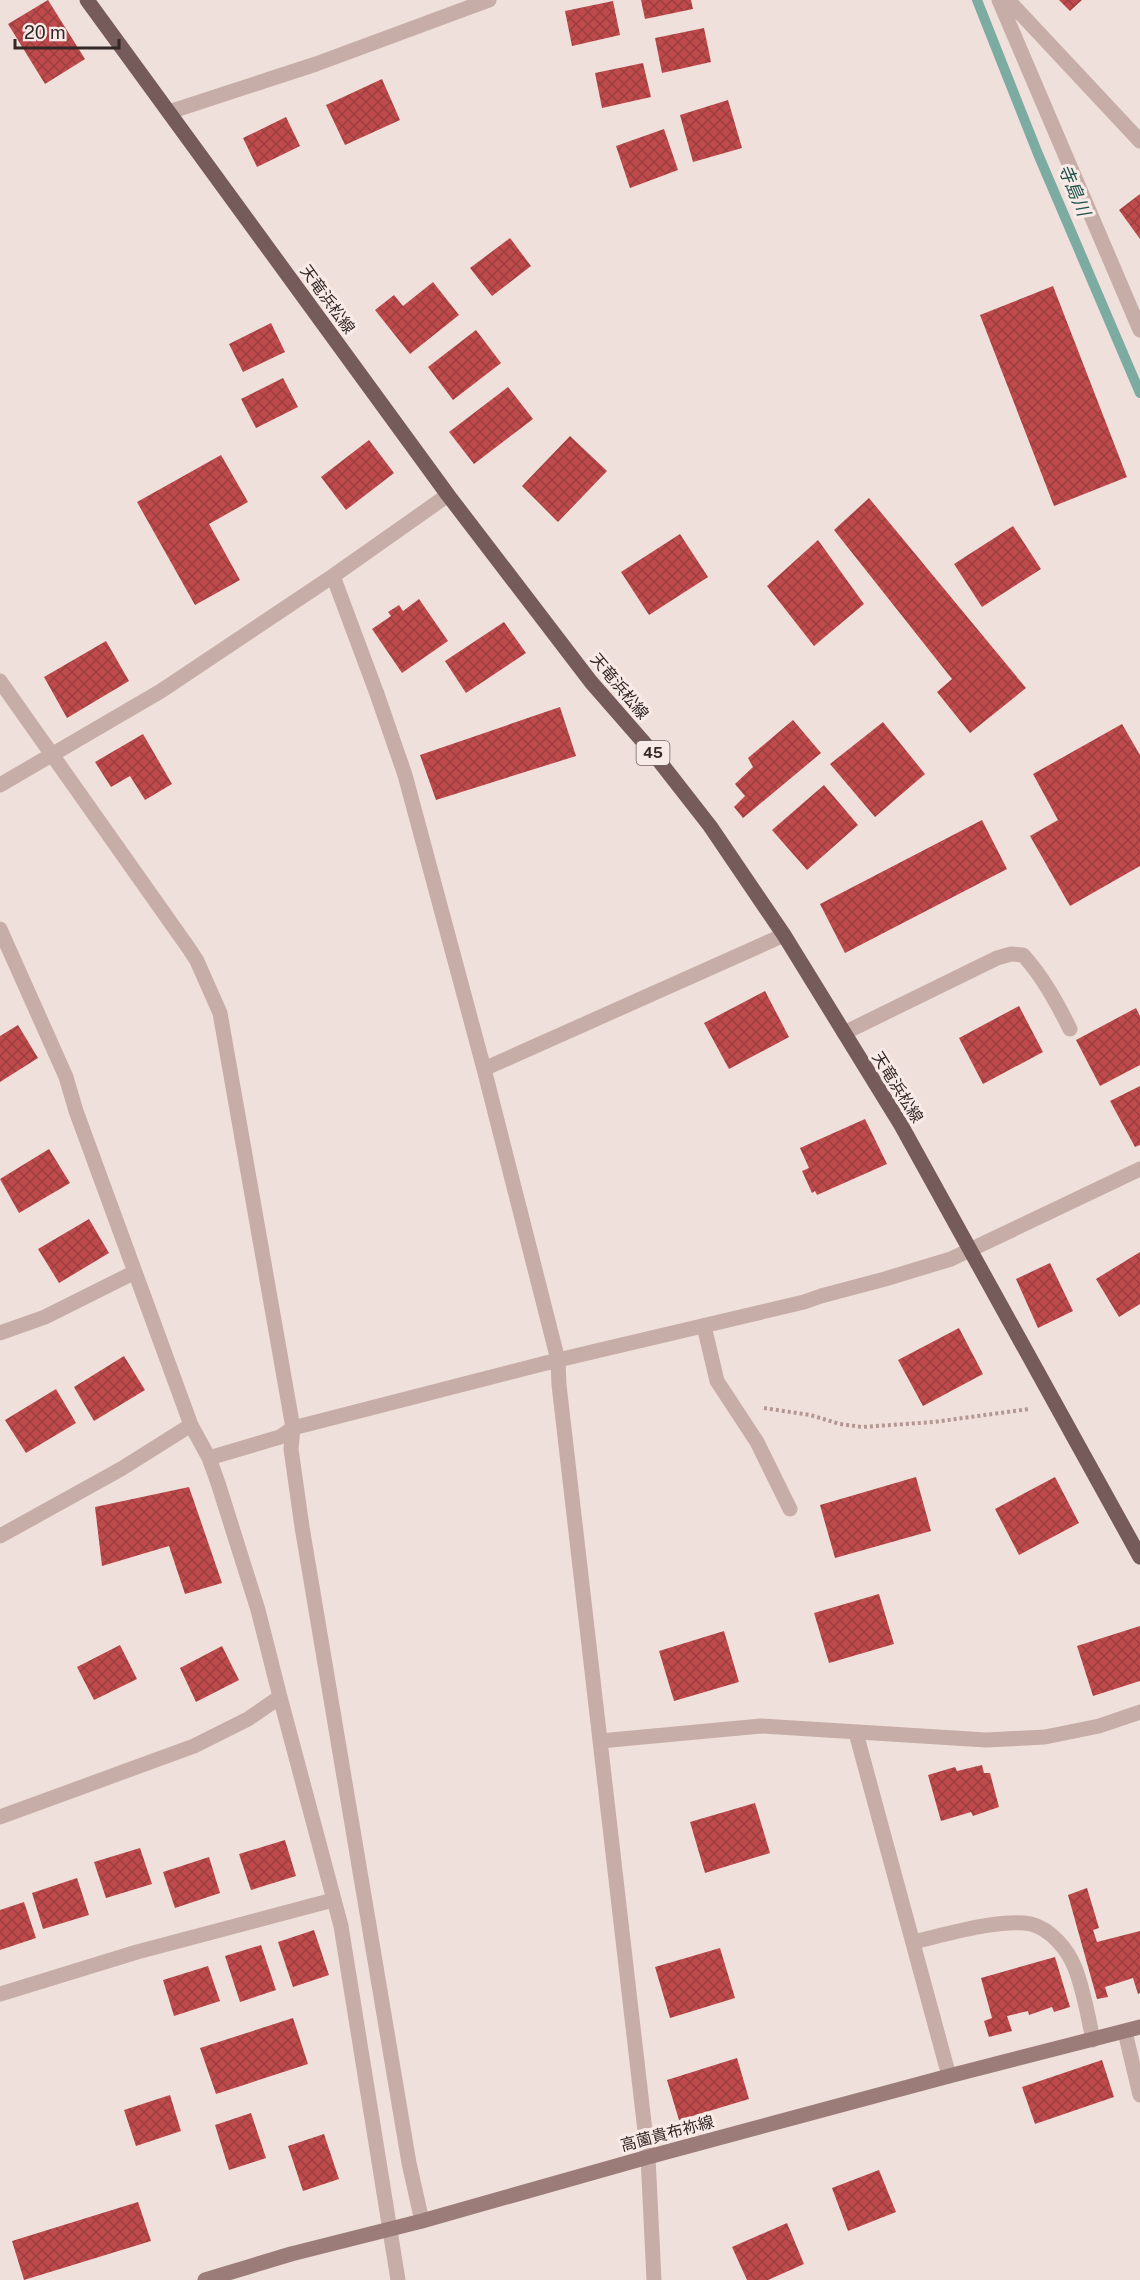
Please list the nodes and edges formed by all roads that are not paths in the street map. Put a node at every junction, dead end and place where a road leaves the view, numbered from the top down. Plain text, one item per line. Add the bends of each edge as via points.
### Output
1 (87, 0) edge
2 (489, 0) edge
3 (999, 0) edge
4 (1008, 0) edge
5 (169, 112) junction
6 (1140, 141) edge
7 (1140, 330) edge
8 (448, 495) junction
9 (333, 576) junction
10 (0, 681) edge
11 (53, 753) junction
12 (0, 786) edge
13 (0, 928) edge
14 (784, 935) junction
15 (1070, 1029) dead end
16 (844, 1033) junction
17 (484, 1069) junction
18 (1140, 1169) edge
19 (972, 1250) junction
20 (135, 1272) junction
21 (704, 1326) junction
22 (0, 1333) edge
23 (558, 1360) junction
24 (191, 1425) junction
25 (293, 1428) junction
26 (209, 1458) junction
27 (790, 1509) dead end
28 (0, 1536) edge
29 (1140, 1557) edge
30 (280, 1697) junction
31 (1140, 1712) edge
32 (856, 1733) junction
33 (600, 1742) junction
34 (0, 1817) edge
35 (333, 1900) junction
36 (913, 1942) junction
37 (0, 1994) edge
38 (1132, 2029) edge
39 (1093, 2040) junction
40 (950, 2076) junction
41 (1140, 2095) edge
42 (648, 2157) junction
43 (422, 2221) junction
44 (390, 2229) junction
45 (205, 2280) edge
46 (398, 2280) edge
47 (654, 2280) edge

1 - 5 main road, 天竜浜松線 / 45
2 - 5 street via 316,64
3 - 7 street
4 - 6 street
5 - 8 main road, 天竜浜松線 / 45
8 - 9 street
8 - 14 main road, 天竜浜松線 / 45 via 591,682 710,826
9 - 11 street via 161,691
9 - 17 street via 405,775
10 - 11 street
11 - 12 street
11 - 25 street via 197,961 220,1013
13 - 20 street via 66,1077
14 - 16 main road, 天竜浜松線 / 45
14 - 17 street
15 - 16 street via 1031,964 1023,955 1011,954
16 - 19 main road, 天竜浜松線 / 45
17 - 23 street
18 - 19 street
19 - 21 street via 804,1302
19 - 29 main road, 天竜浜松線 / 45
20 - 22 street via 45,1317
20 - 24 street
21 - 23 street
21 - 27 street via 717,1381 757,1442
23 - 25 street
23 - 33 street
24 - 26 street
24 - 28 street
25 - 26 street via 280,1437
25 - 43 street via 291,1449 302,1527
26 - 30 street via 258,1610
30 - 34 street via 249,1719 194,1746
30 - 35 street
31 - 32 street via 1045,1737 986,1740
32 - 33 street via 750,1726
32 - 36 street
33 - 42 street
35 - 37 street via 137,1952
35 - 44 street
36 - 39 street via 1011,1923 1032,1924 1053,1937 1075,1968
36 - 40 street
38 - 39 main road, 高薗貴布祢線
38 - 41 street
39 - 40 main road, 高薗貴布祢線
40 - 42 main road, 高薗貴布祢線
42 - 43 main road, 高薗貴布祢線
42 - 47 street
43 - 44 main road, 高薗貴布祢線
44 - 45 main road, 高薗貴布祢線
44 - 46 street

